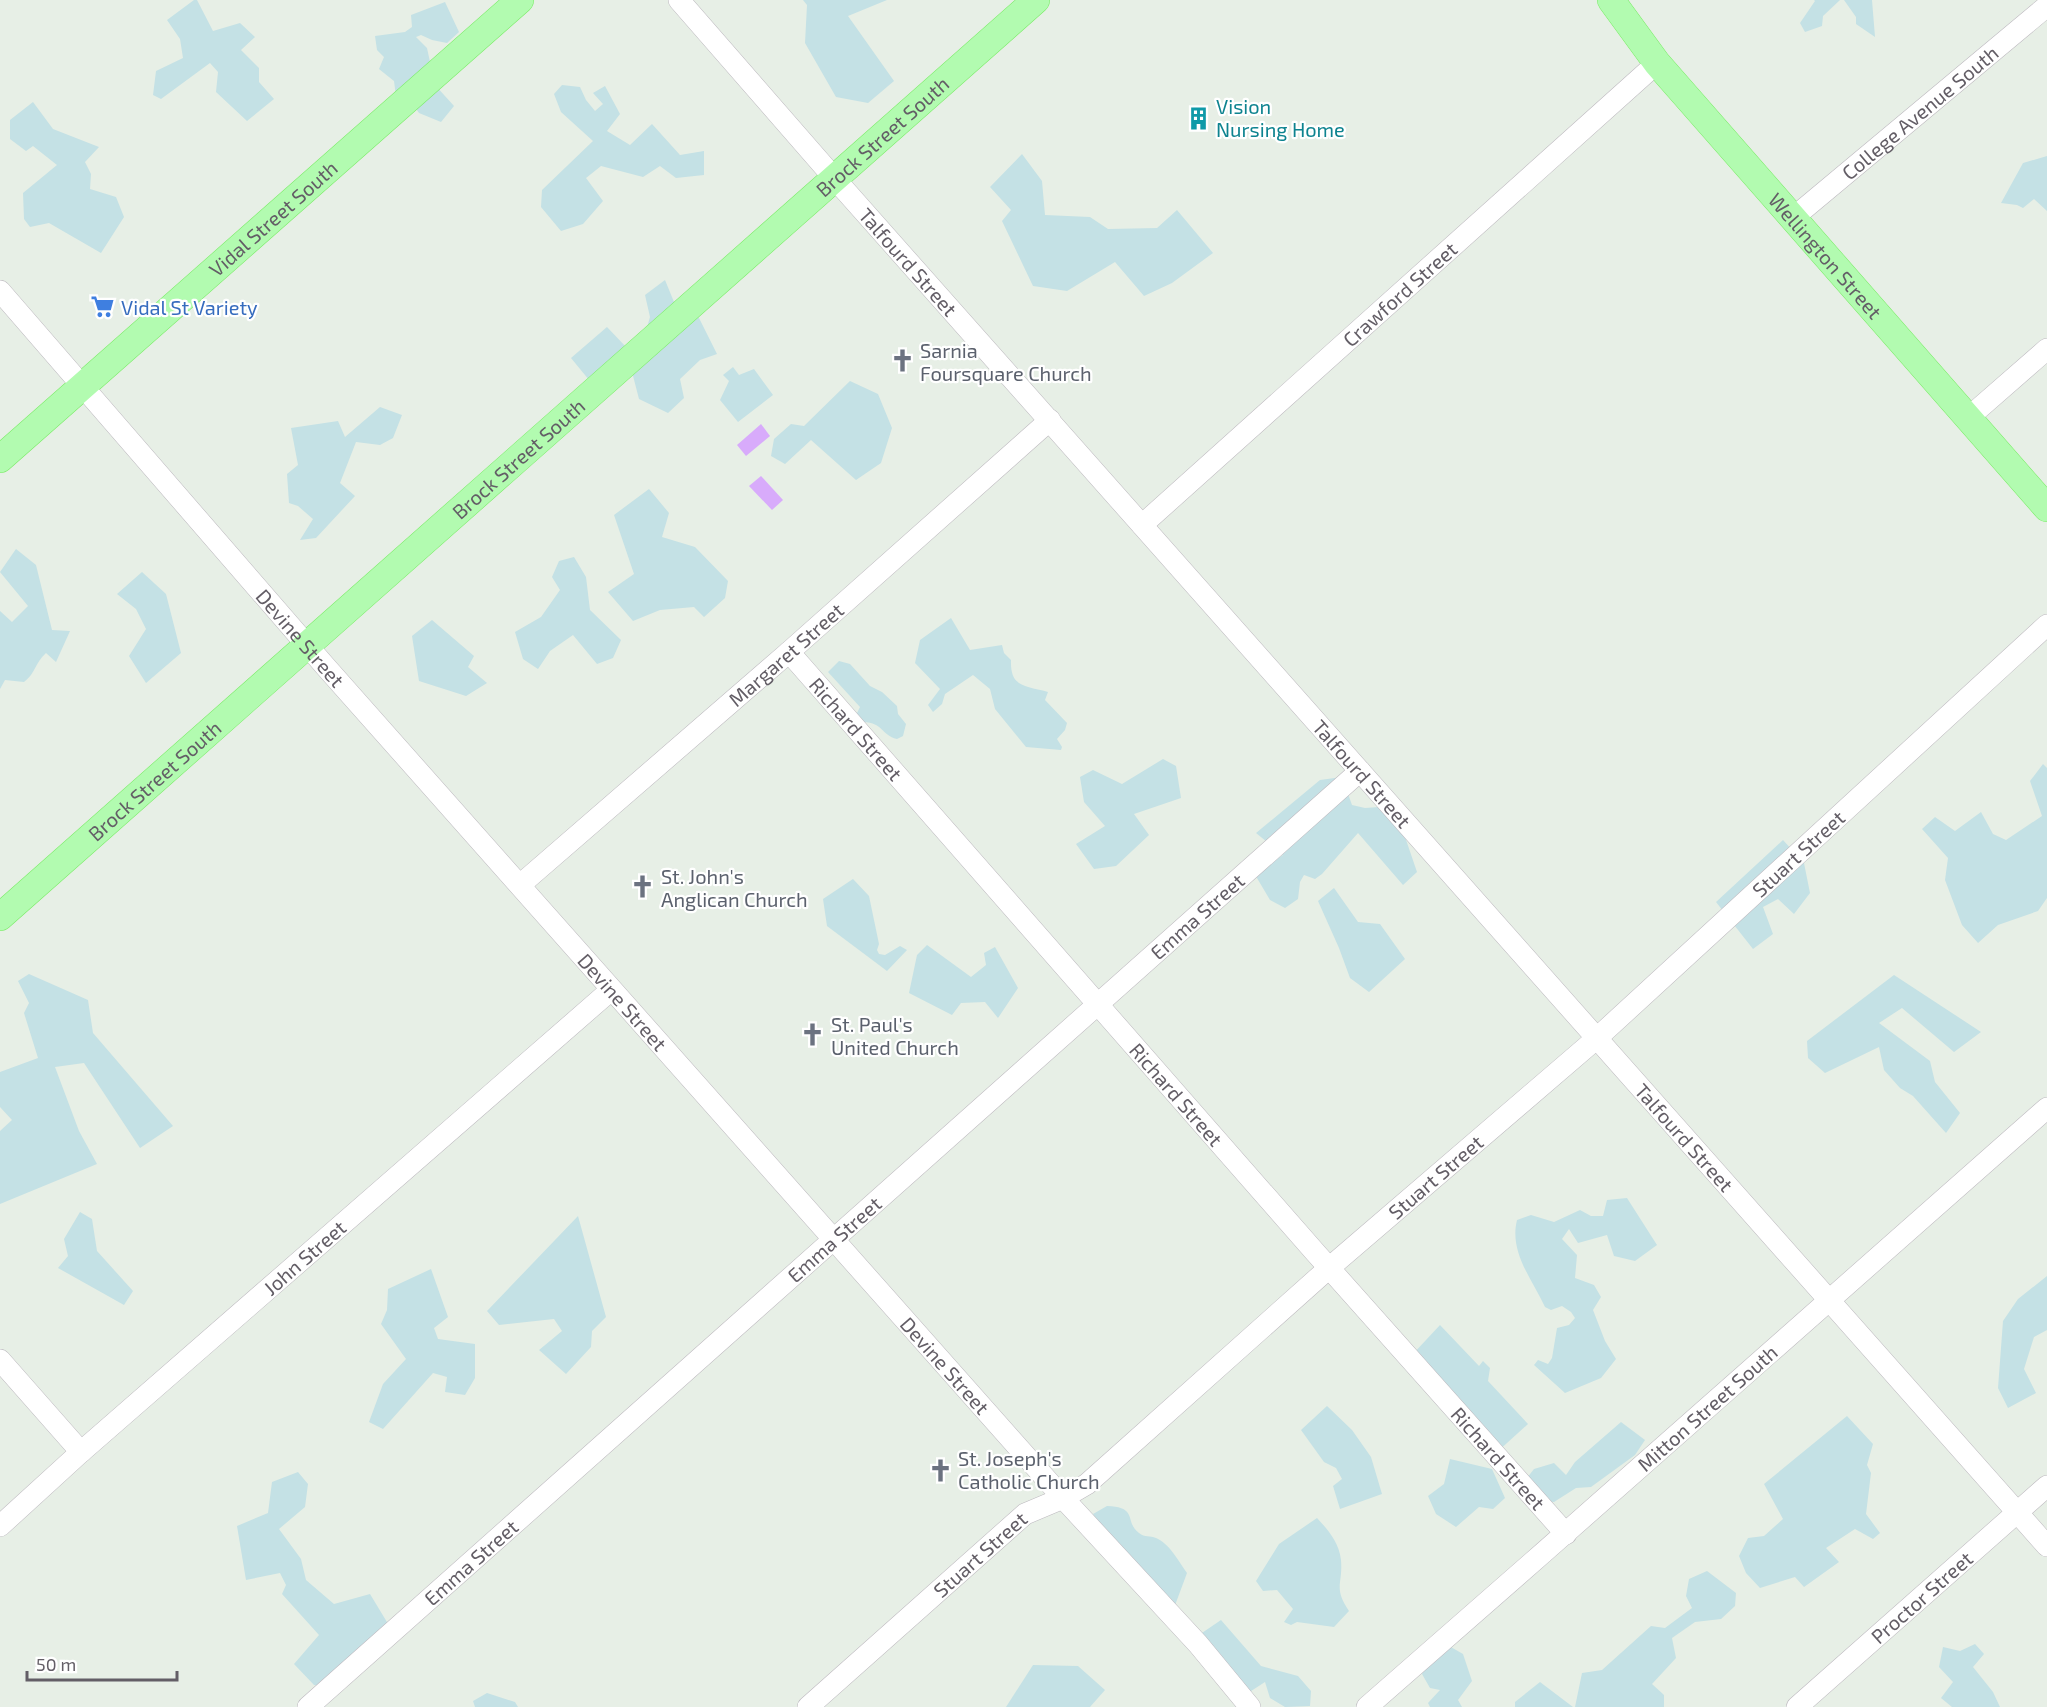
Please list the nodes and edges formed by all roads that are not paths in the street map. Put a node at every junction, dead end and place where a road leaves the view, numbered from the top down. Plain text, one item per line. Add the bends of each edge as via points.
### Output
1 (520, 0) edge
2 (679, 0) edge
3 (1036, 0) edge
4 (1611, 0) edge
5 (2047, 6) edge
6 (1657, 63) junction
7 (835, 179) junction
8 (1793, 218) junction
9 (0, 291) edge
10 (2047, 349) edge
11 (83, 386) junction
12 (1968, 418) junction
13 (1050, 420) junction
14 (0, 459) edge
15 (2047, 508) edge
16 (1142, 525) junction
17 (2047, 626) edge
18 (306, 645) junction
19 (789, 652) junction
20 (1360, 771) junction
21 (520, 885) junction
22 (0, 917) edge
23 (611, 990) junction
24 (1098, 1004) junction
25 (1597, 1038) junction
26 (2047, 1108) edge
27 (835, 1240) junction
28 (1329, 1268) junction
29 (1827, 1300) junction
30 (0, 1360) edge
31 (81, 1452) junction
32 (2047, 1486) edge
33 (1063, 1498) junction
34 (2017, 1512) junction
35 (0, 1526) edge
36 (1566, 1534) junction
37 (2047, 1546) edge
38 (308, 1707) edge
39 (808, 1707) edge
40 (1250, 1707) edge
41 (1367, 1707) edge
42 (1797, 1707) edge

1 - 11 main road, Vidal Street South
2 - 7 street, Talfourd Street
3 - 7 main road, Brock Street South
4 - 6 main road, Wellington Street
5 - 8 street, College Avenue South
6 - 8 main road, Wellington Street
6 - 16 street, Crawford Street
7 - 13 street, Talfourd Street
7 - 18 main road, Brock Street South
8 - 12 main road, Wellington Street
9 - 11 street, Devine Street
10 - 12 street
11 - 14 main road, Vidal Street South
11 - 18 street, Devine Street
12 - 15 main road, Wellington Street
13 - 16 street, Talfourd Street
13 - 19 street, Margaret Street
16 - 20 street, Talfourd Street
17 - 25 street, Stuart Street
18 - 21 street, Devine Street
18 - 22 main road, Brock Street South
19 - 21 street, Margaret Street
19 - 24 street, Richard Street
20 - 24 street, Emma Street
20 - 25 street, Talfourd Street
21 - 23 street, Devine Street
23 - 27 street, Devine Street
23 - 31 street, John Street
24 - 27 street, Emma Street
24 - 28 street, Richard Street
25 - 28 street, Stuart Street
25 - 29 street, Talfourd Street
26 - 29 street, Mitton Street South
27 - 33 street, Devine Street
27 - 38 street, Emma Street
28 - 33 street, Stuart Street via 1087,1484
28 - 36 street, Richard Street
29 - 34 street, Talfourd Street
29 - 36 street, Mitton Street South
30 - 31 street
31 - 35 street, John Street
32 - 34 street, Proctor Street
33 - 39 street, Stuart Street via 1025,1514
33 - 40 street, Devine Street via 1198,1644
34 - 37 street, Talfourd Street
34 - 42 street, Proctor Street
36 - 41 street, Mitton Street South

